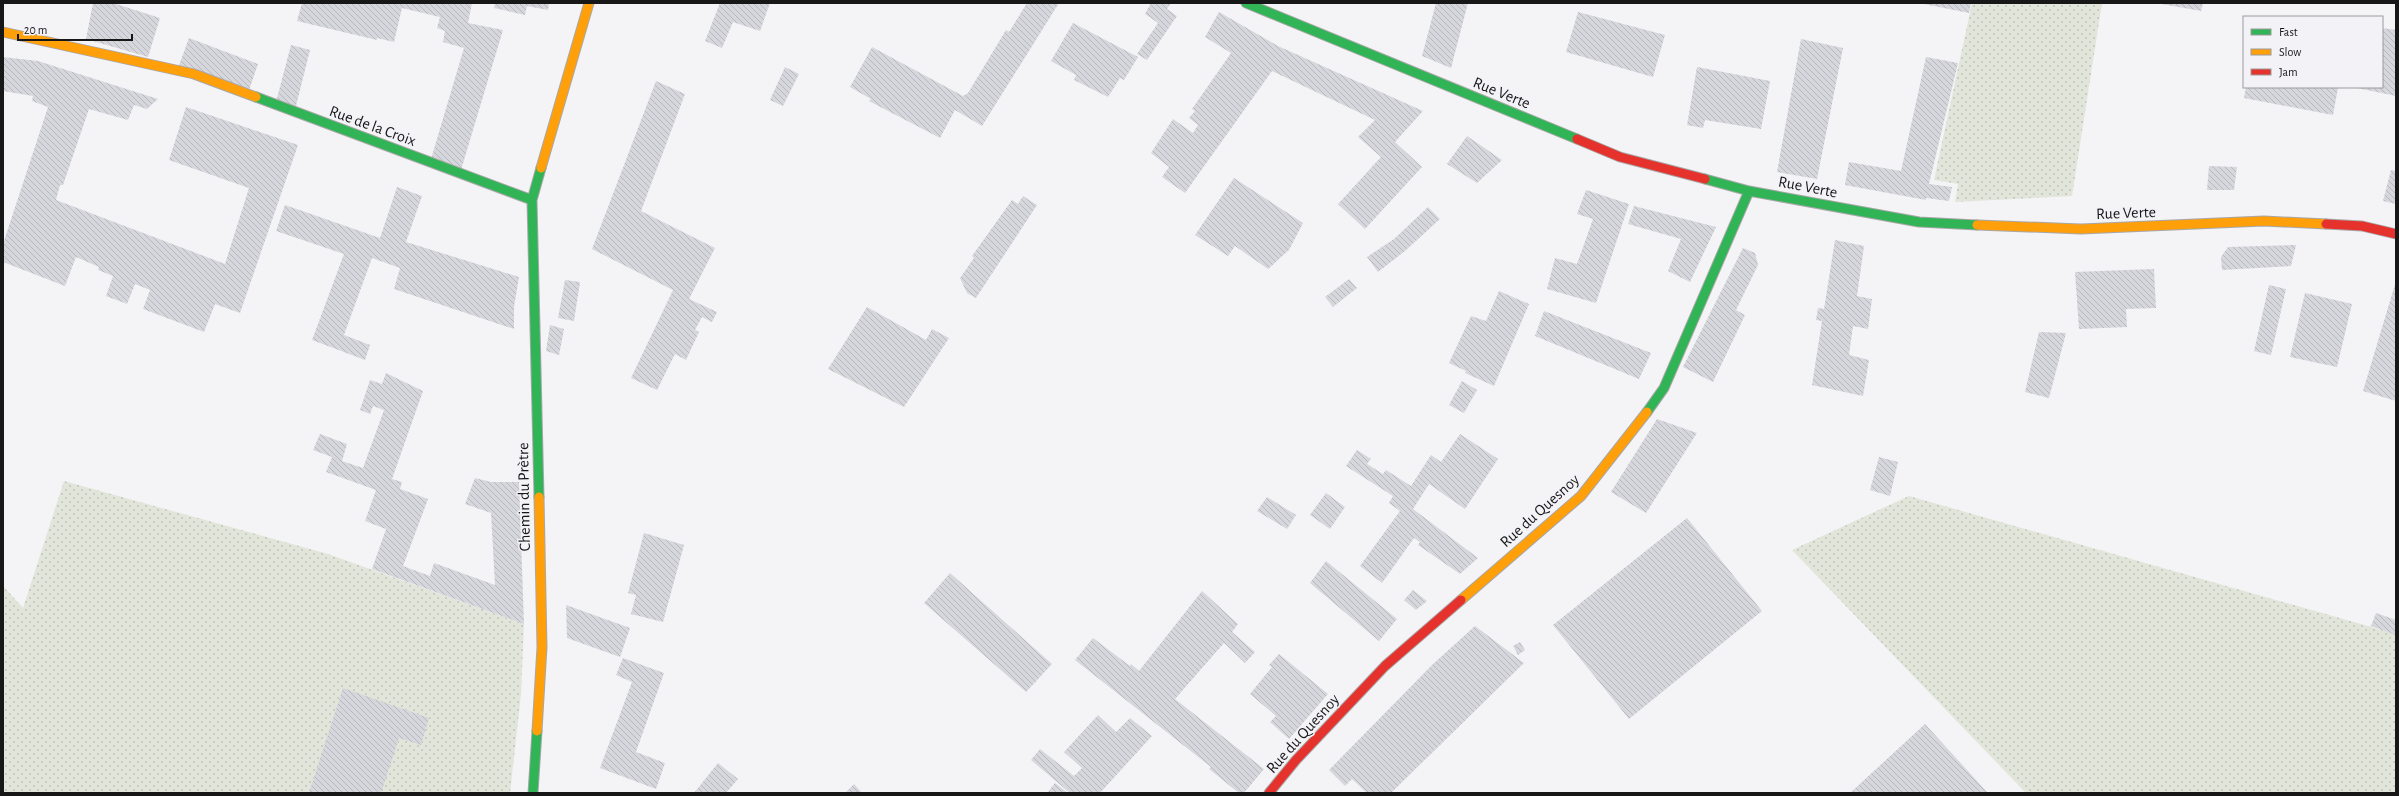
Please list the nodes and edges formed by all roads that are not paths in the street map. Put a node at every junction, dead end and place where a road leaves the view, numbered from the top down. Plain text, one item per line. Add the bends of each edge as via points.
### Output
1 (589, 3) edge
2 (1246, 3) edge
3 (3, 32) edge
4 (1749, 191) junction
5 (532, 200) junction
6 (2396, 234) edge
7 (533, 793) edge
8 (1269, 793) edge

1 - 5 street
2 - 4 street, Rue Verte via 1620,157
3 - 5 street, Rue de la Croix via 194,74
4 - 6 street, Rue Verte via 1919,222 2082,229 2264,221 2362,226
4 - 8 street, Rue du Quesnoy via 1664,388 1633,432 1581,496 1385,666 1296,760
5 - 7 street, Chemin du Prètre via 542,648

